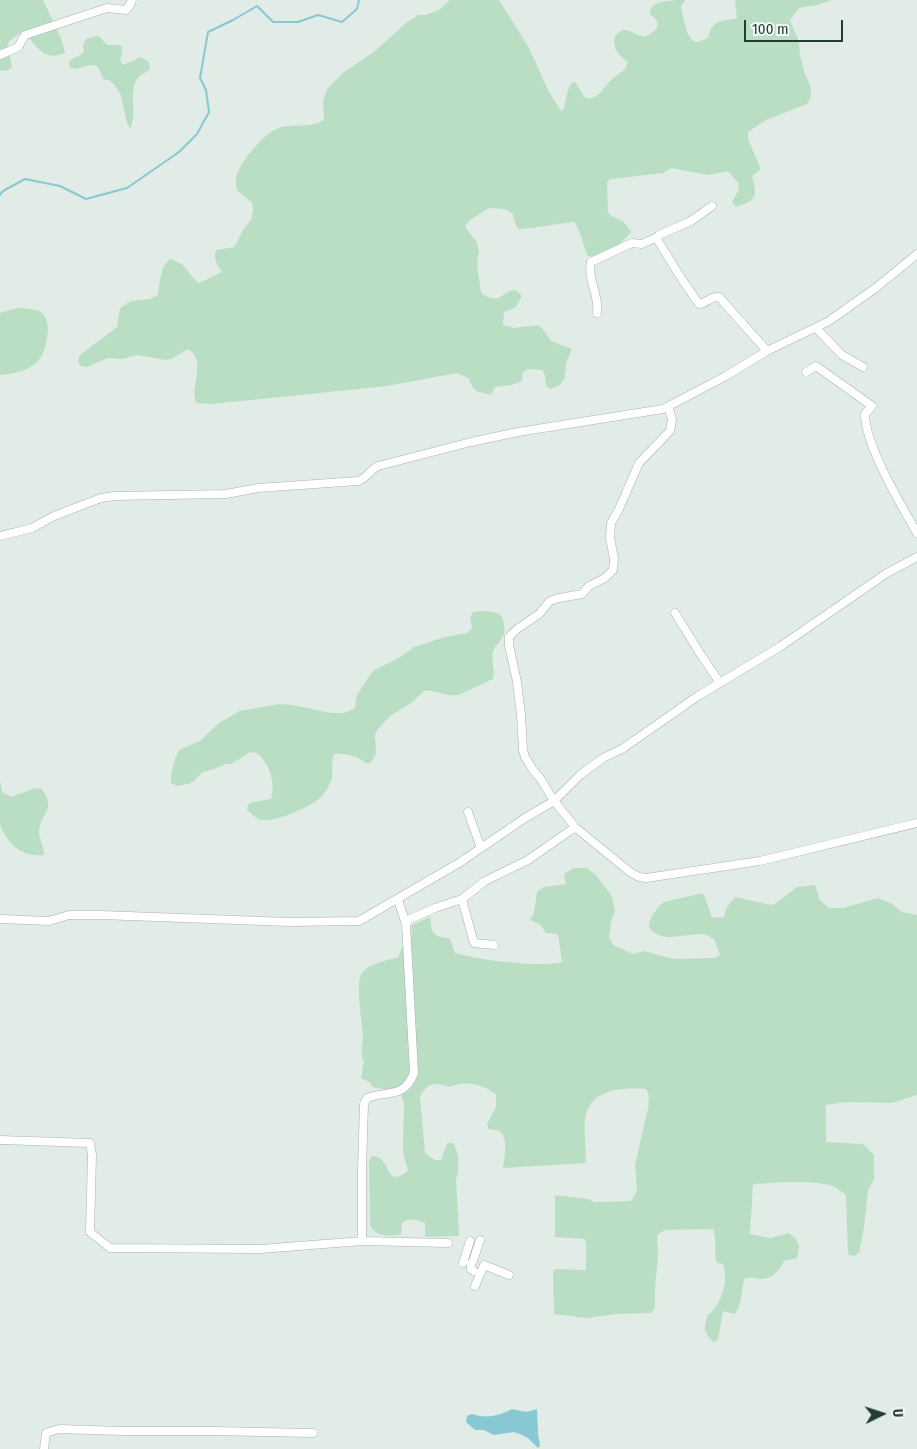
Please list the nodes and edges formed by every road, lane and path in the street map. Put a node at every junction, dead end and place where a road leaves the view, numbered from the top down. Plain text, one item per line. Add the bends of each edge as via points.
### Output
1 (132, 0) edge
2 (0, 55) edge
3 (712, 206) dead end
4 (657, 236) junction
5 (916, 257) edge
6 (597, 313) dead end
7 (816, 328) junction
8 (767, 351) junction
9 (863, 367) dead end
10 (806, 372) dead end
11 (668, 406) junction
12 (917, 533) edge
13 (0, 536) edge
14 (917, 557) edge
15 (675, 613) dead end
16 (720, 683) junction
17 (554, 802) junction
18 (468, 812) dead end
19 (917, 824) edge
20 (576, 828) junction
21 (481, 848) junction
22 (462, 899) junction
23 (398, 900) junction
24 (0, 919) edge
25 (406, 924) junction
26 (494, 945) dead end
27 (0, 1140) edge
28 (362, 1241) junction
29 (448, 1243) dead end
30 (509, 1275) dead end
31 (475, 1286) dead end
32 (313, 1433) dead end
33 (44, 1449) edge

1 - 2 street via 126,10 106,8 25,35 18,47
3 - 4 street via 691,221
4 - 6 street via 640,245 632,243 591,262
4 - 8 street via 699,304 714,296 719,297
5 - 7 street
7 - 8 street
7 - 9 street via 842,355
8 - 11 street
10 - 12 street via 820,367 872,406 865,414 869,434 888,481
11 - 13 street via 471,442 378,466 358,481 258,488 226,494 101,498 32,528
11 - 17 street via 672,418 670,431 639,463 611,523 612,572 582,594 550,601 509,638 525,757
14 - 16 street via 886,573 781,646
15 - 16 street
16 - 17 street via 622,749 603,758 580,775
17 - 20 street
17 - 21 street
18 - 21 street
19 - 20 street via 760,861 646,878 630,872
20 - 22 street via 528,860 485,881
21 - 23 street
22 - 25 street via 410,919
22 - 26 street via 474,943
23 - 24 street via 359,921 290,922 101,915 70,915 49,921
23 - 25 street
25 - 28 street via 414,1073 402,1090 374,1095 364,1104
27 - 28 street via 90,1143 90,1232 110,1248 261,1249
28 - 29 street
30 - 31 street via 485,1265 472,1255
32 - 33 street via 59,1429 46,1433

